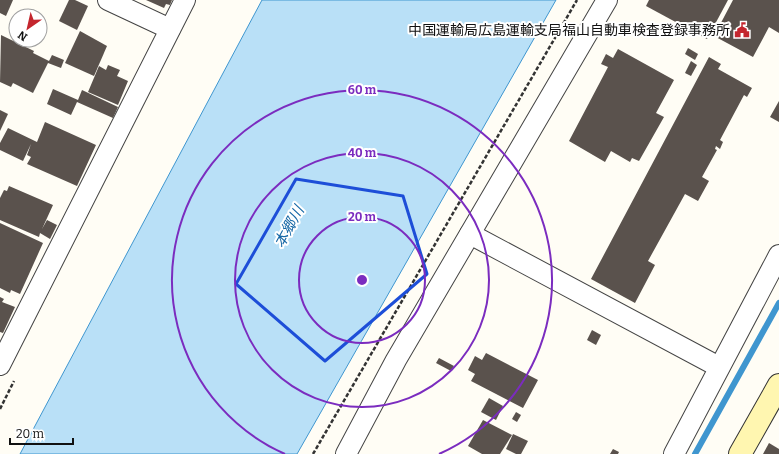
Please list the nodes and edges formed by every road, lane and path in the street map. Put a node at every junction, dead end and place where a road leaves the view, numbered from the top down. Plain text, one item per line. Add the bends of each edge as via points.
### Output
1 (108, 0) edge
2 (185, 0) edge
3 (576, 0) edge
4 (607, 0) edge
5 (170, 29) junction
6 (470, 234) junction
7 (779, 255) edge
8 (0, 365) edge
9 (719, 367) junction
10 (779, 385) edge
11 (313, 454) edge
12 (346, 454) edge
13 (674, 454) edge
14 (740, 454) edge

1 - 5 street
2 - 5 street
3 - 11 path
4 - 6 street
5 - 8 street
6 - 9 street
6 - 12 street via 396,360
7 - 9 street
9 - 13 street
10 - 14 street

